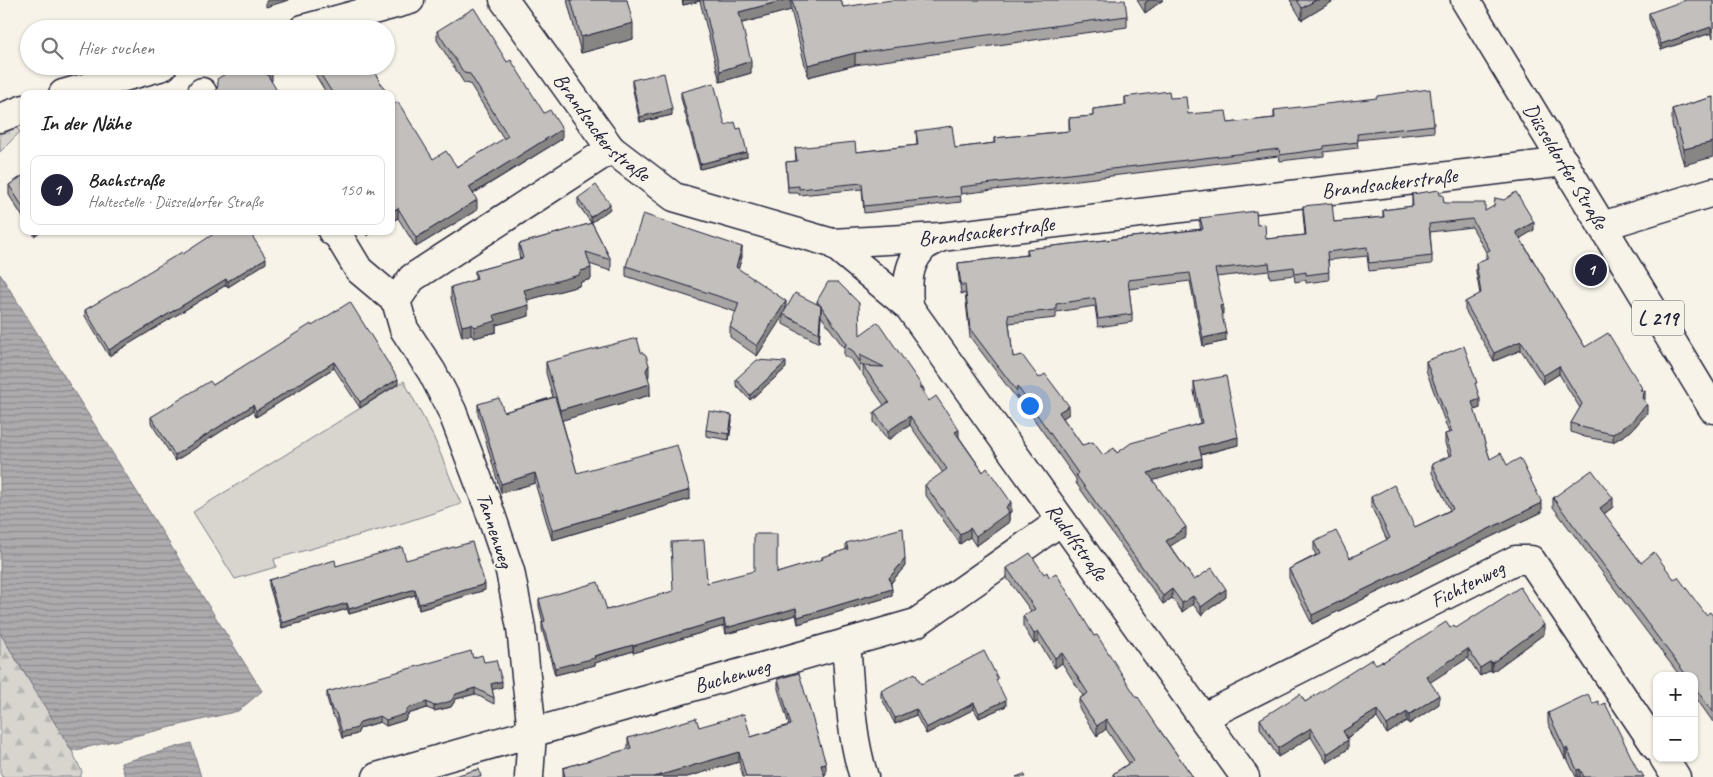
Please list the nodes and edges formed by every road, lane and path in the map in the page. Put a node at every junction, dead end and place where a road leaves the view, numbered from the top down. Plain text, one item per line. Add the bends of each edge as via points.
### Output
1 (410, 0) edge
2 (504, 0) edge
3 (1465, 0) edge
4 (336, 20) edge
5 (131, 75) edge
6 (77, 90) edge
7 (20, 110) edge
8 (0, 118) edge
9 (611, 149) junction
10 (1564, 162) junction
11 (1713, 192) edge
12 (1602, 226) junction
13 (338, 235) edge
14 (941, 237) junction
15 (832, 243) junction
16 (396, 301) junction
17 (909, 307) junction
18 (1713, 409) edge
19 (1061, 521) junction
20 (846, 643) junction
21 (1204, 717) junction
22 (532, 732) junction
23 (1653, 742) edge
24 (1667, 762) edge
25 (376, 777) edge
26 (530, 777) edge
27 (864, 777) edge
28 (1245, 777) edge
29 (1676, 777) edge

1 - 4 street
2 - 9 street, Brandsackerstraße
3 - 10 street, Düsseldorfer Straße / L 219
5 - 6 street
7 - 8 street
9 - 15 street, Brandsackerstraße via 674,197
9 - 16 street via 412,278
10 - 12 street, Düsseldorfer Straße / L 219
10 - 14 street, Brandsackerstraße
11 - 12 street
12 - 18 street, Düsseldorfer Straße / L 219
13 - 16 street via 359,270
14 - 15 street, Brandsackerstraße
14 - 17 street via 922,248 913,264 907,280
15 - 17 street, Rudolfstraße
16 - 22 street, Tannenweg via 404,329 452,411 510,571 522,628
17 - 19 street, Rudolfstraße
19 - 20 street, Buchenweg via 916,623
19 - 21 street, Rudolfstraße
20 - 22 street, Buchenweg
20 - 27 street via 853,728
21 - 23 street, Fichtenweg via 1515,560 1531,560
21 - 28 street, Rudolfstraße
22 - 25 street, Buchenweg
22 - 26 street, Tannenweg
24 - 29 street

